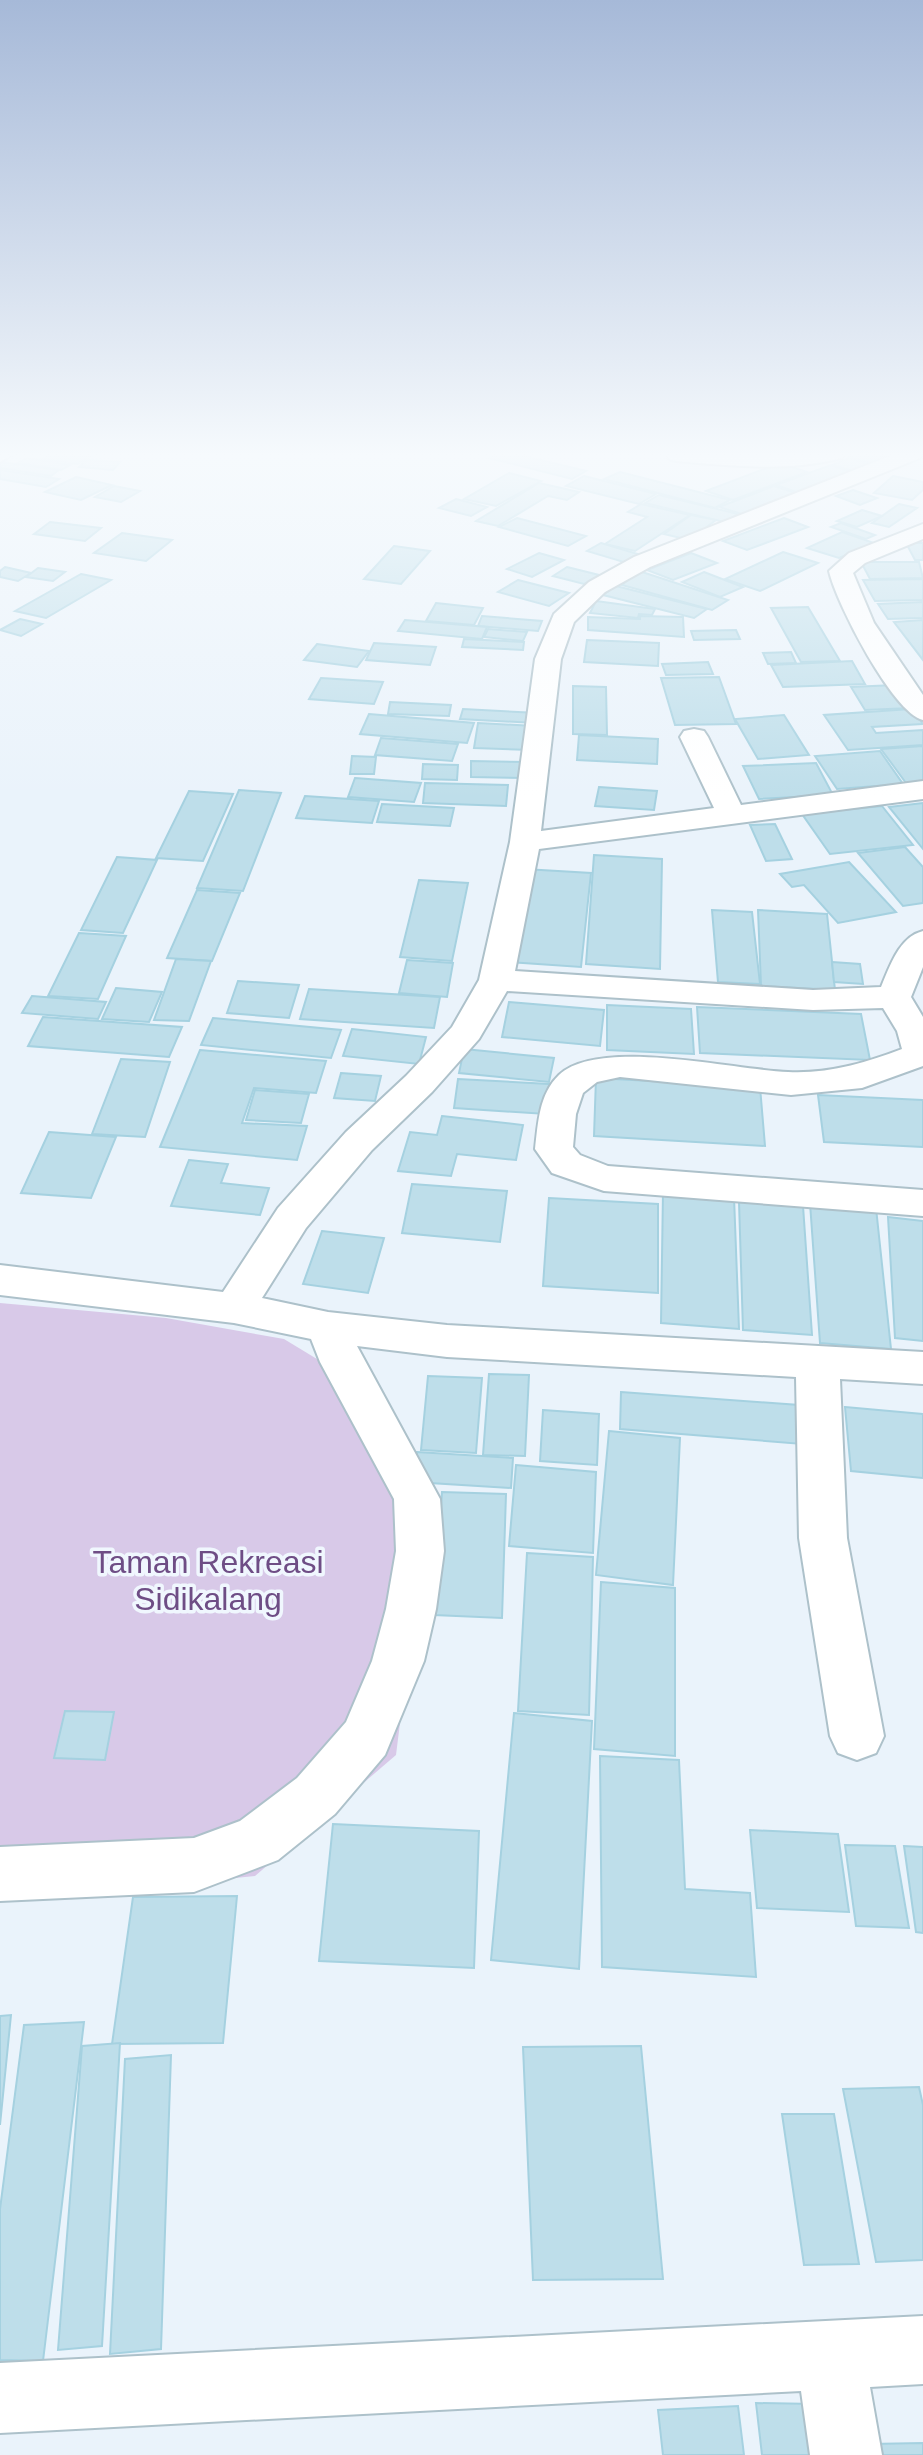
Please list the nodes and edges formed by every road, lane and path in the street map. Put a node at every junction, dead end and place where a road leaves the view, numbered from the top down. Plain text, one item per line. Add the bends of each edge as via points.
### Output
1 (630, 569) edge
2 (844, 569) edge
3 (923, 712) edge
4 (694, 737) dead end
5 (923, 790) edge
6 (732, 816) junction
7 (525, 842) junction
8 (923, 941) edge
9 (496, 980) junction
10 (894, 997) junction
11 (922, 1055) edge
12 (923, 1203) edge
13 (0, 1280) edge
14 (234, 1308) junction
15 (328, 1327) junction
16 (818, 1364) junction
17 (923, 1368) edge
18 (857, 1736) dead end
19 (0, 1874) edge
20 (923, 2350) edge
21 (831, 2357) junction
22 (0, 2398) edge
23 (846, 2455) edge

1 - 7 street via 597,587 563,619 548,659
2 - 3 street via 842,585 869,635
4 - 6 street
5 - 6 street
6 - 7 street
7 - 9 street
8 - 10 street
9 - 10 street via 813,1000
9 - 14 street via 467,1032 292,1218
10 - 11 street
11 - 12 street via 862,1077 791,1084 599,1068 567,1084 557,1111 554,1149 566,1164 604,1178
13 - 14 street
14 - 15 street
15 - 16 street via 447,1341
15 - 19 street via 417,1499 420,1551 411,1609 398,1661 366,1738 316,1796 258,1841 194,1865
16 - 17 street
16 - 18 street via 823,1538
20 - 21 street
21 - 22 street
21 - 23 street

